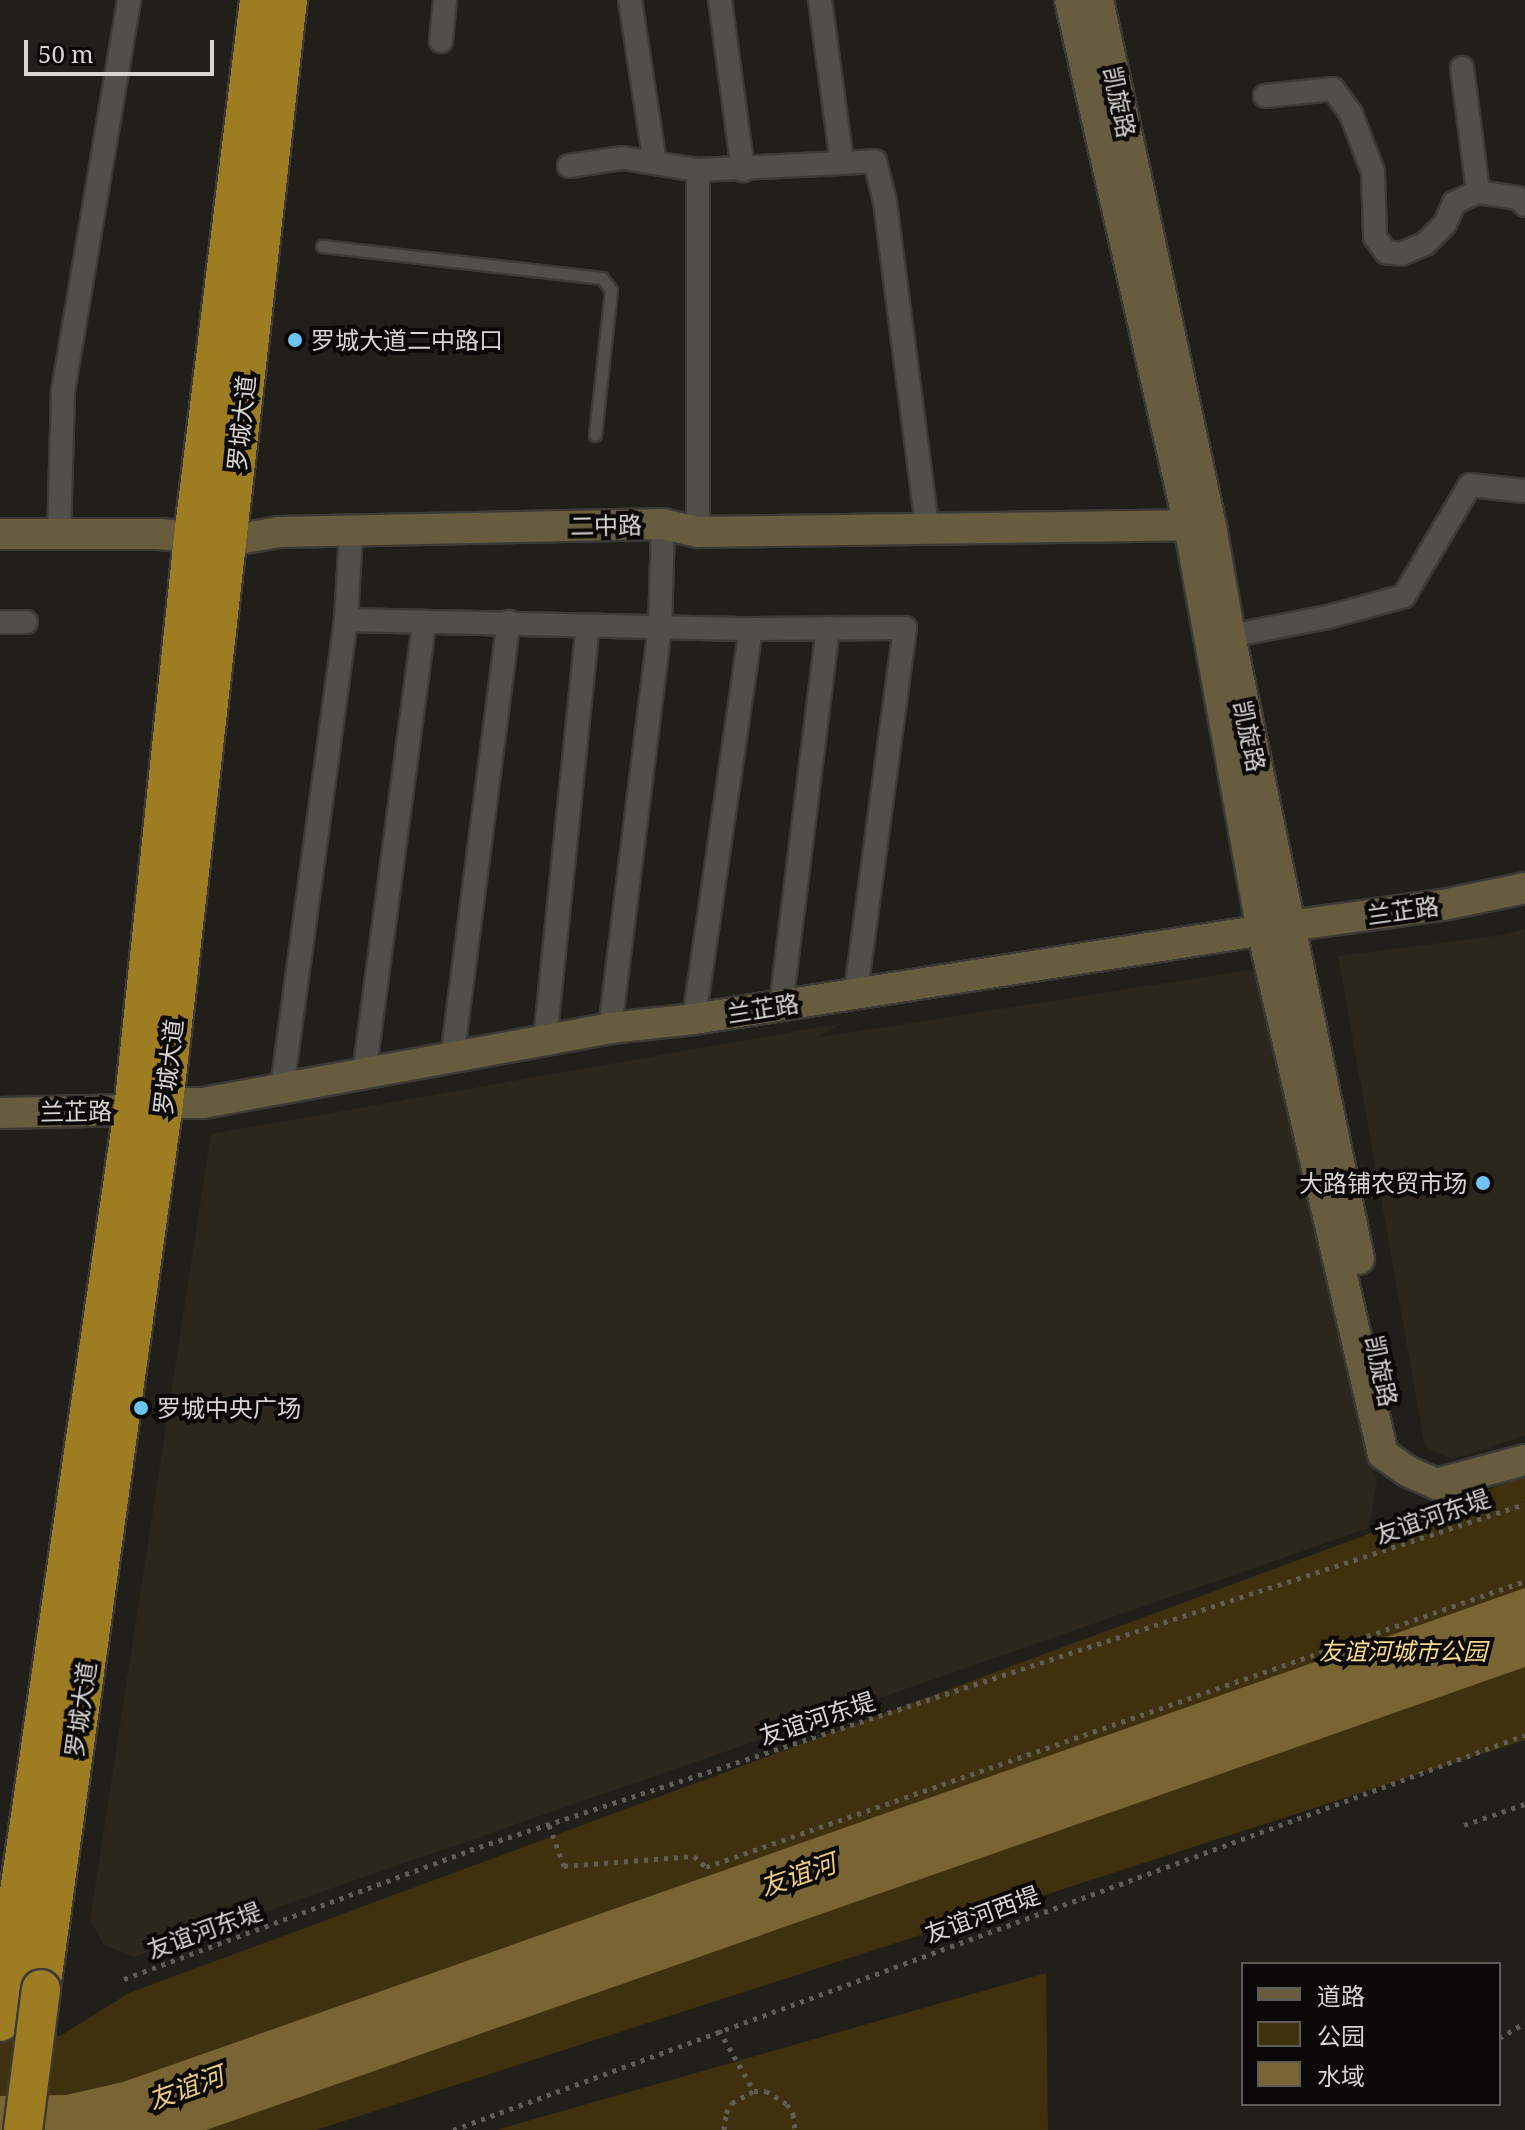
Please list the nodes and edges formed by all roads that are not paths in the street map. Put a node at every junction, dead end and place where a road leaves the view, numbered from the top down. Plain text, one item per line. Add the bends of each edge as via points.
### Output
1 (129, 0) edge
2 (259, 0) edge
3 (288, 0) edge
4 (445, 0) edge
5 (630, 0) edge
6 (720, 0) edge
7 (820, 0) edge
8 (1070, 0) edge
9 (1098, 0) edge
10 (441, 41) dead end
11 (1462, 68) dead end
12 (1265, 96) dead end
13 (655, 163) junction
14 (842, 163) junction
15 (569, 166) dead end
16 (698, 170) junction
17 (743, 170) junction
18 (1478, 192) junction
19 (1525, 205) edge
20 (322, 246) dead end
21 (595, 435) dead end
22 (1525, 491) edge
23 (663, 524) junction
24 (1200, 525) junction
25 (927, 527) junction
26 (351, 532) junction
27 (698, 532) junction
28 (0, 534) edge
29 (59, 536) junction
30 (210, 539) junction
31 (346, 620) junction
32 (0, 622) edge
33 (26, 622) dead end
34 (424, 622) junction
35 (509, 622) junction
36 (588, 625) junction
37 (660, 627) junction
38 (828, 628) junction
39 (751, 629) junction
40 (1230, 636) junction
41 (1525, 888) edge
42 (1276, 928) junction
43 (856, 992) junction
44 (781, 1005) junction
45 (694, 1019) junction
46 (610, 1028) junction
47 (545, 1040) junction
48 (452, 1058) junction
49 (364, 1074) junction
50 (282, 1087) junction
51 (148, 1107) junction
52 (0, 1113) edge
53 (1525, 1460) edge
54 (10, 1991) edge
55 (23, 2130) edge

1 - 29 street via 63,391
2 - 30 highway, 罗城大道
3 - 30 highway, 罗城大道
4 - 10 street
5 - 13 street
6 - 17 street
7 - 14 street
8 - 24 street
9 - 24 street, 凯旋路
11 - 18 street
12 - 18 street via 1333,89 1351,114 1373,172 1375,237 1386,252 1401,254 1425,244 1445,224 1454,203
13 - 15 street via 623,158
13 - 16 street
14 - 17 street
14 - 25 street via 875,161 885,202
16 - 17 street
16 - 27 street
18 - 19 street via 1518,198
20 - 21 lane via 602,278 611,290
22 - 40 street via 1470,485 1404,596
23 - 26 street, 二中路
23 - 27 street, 二中路
23 - 37 street
24 - 25 street, 二中路
24 - 40 street, 凯旋路
24 - 42 street
25 - 27 street, 二中路
26 - 30 street, 二中路
26 - 31 street
28 - 29 street, 二中路
29 - 30 street, 二中路
30 - 51 highway, 罗城大道
31 - 34 street
31 - 50 street
32 - 33 street
34 - 35 street
34 - 49 street
35 - 36 street
35 - 48 street
36 - 37 street
36 - 47 street
37 - 39 street
37 - 46 street
38 - 39 street
38 - 43 street via 905,628
38 - 44 street
39 - 45 street
40 - 42 street, 凯旋路
41 - 42 street, 兰芷路
42 - 43 street, 兰芷路
42 - 53 street, 凯旋路 via 1407,1471 1436,1484
43 - 44 street, 兰芷路
44 - 45 street, 兰芷路
45 - 46 street, 兰芷路
46 - 47 street, 兰芷路
47 - 48 street, 兰芷路
48 - 49 street, 兰芷路
49 - 50 street, 兰芷路
50 - 51 street, 兰芷路 via 203,1103
51 - 52 street, 兰芷路
51 - 54 highway, 罗城大道
54 - 55 highway, 罗城大道, bridge

